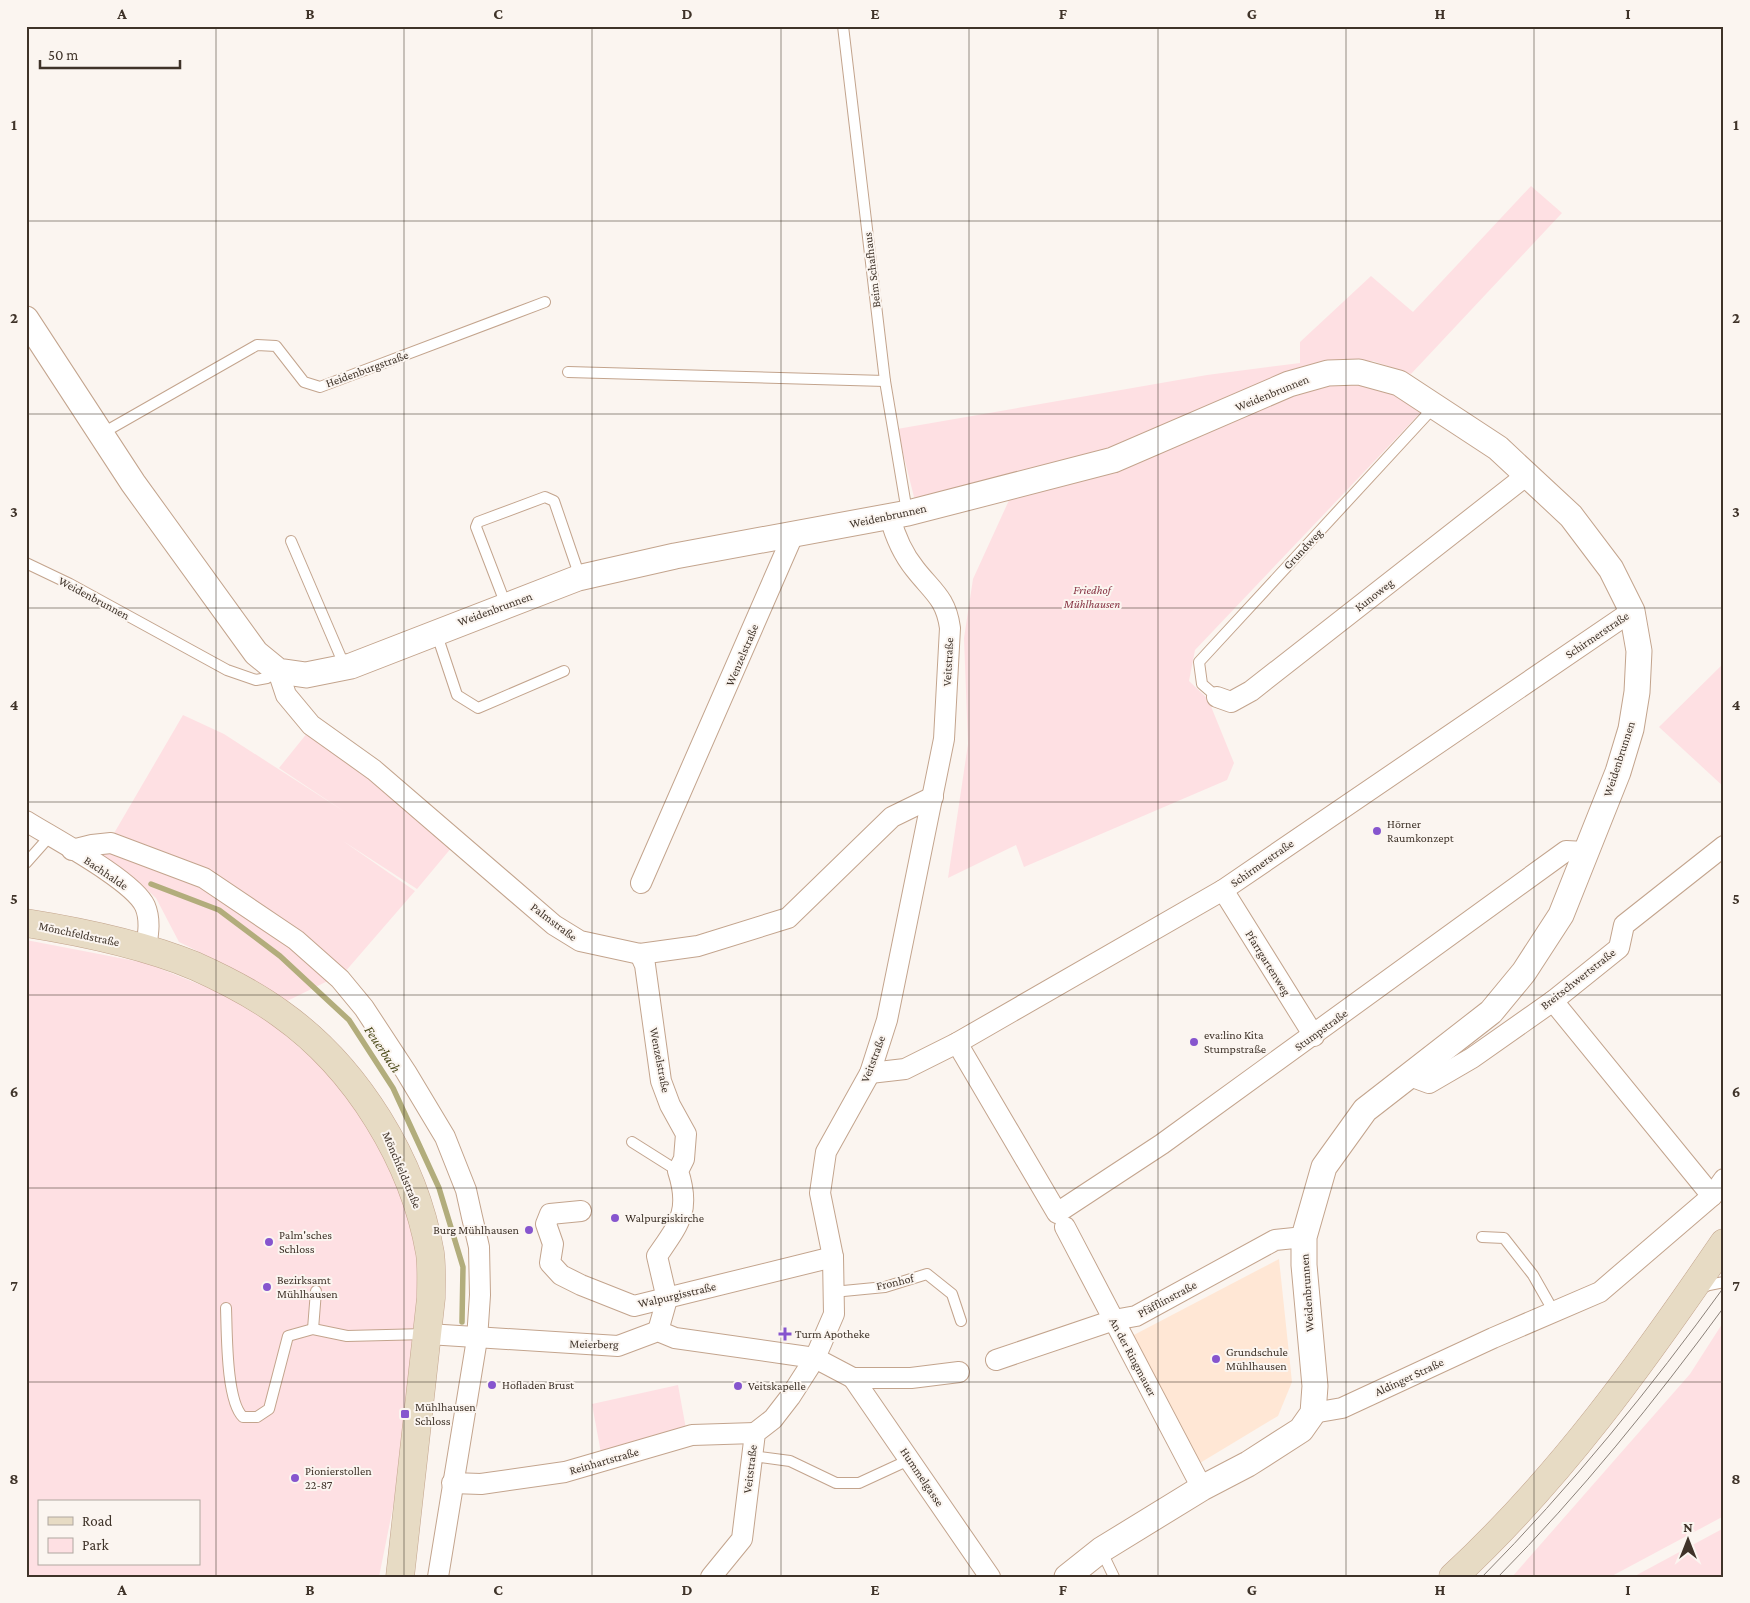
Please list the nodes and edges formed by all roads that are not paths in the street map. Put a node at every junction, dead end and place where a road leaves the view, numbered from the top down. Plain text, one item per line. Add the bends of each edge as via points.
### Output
1 (844, 26) edge
2 (545, 302) dead end
3 (26, 319) edge
4 (568, 372) dead end
5 (885, 381) junction
6 (1436, 406) junction
7 (101, 434) junction
8 (1527, 475) junction
9 (899, 515) junction
10 (794, 535) junction
11 (291, 541) dead end
12 (26, 564) edge
13 (580, 578) junction
14 (506, 605) junction
15 (1632, 611) junction
16 (436, 631) junction
17 (345, 667) junction
18 (278, 671) junction
19 (564, 671) dead end
20 (1217, 697) joint
21 (933, 797) junction
22 (26, 821) edge
23 (50, 836) junction
24 (1724, 846) edge
25 (72, 850) junction
26 (1585, 852) junction
27 (26, 863) edge
28 (641, 883) dead end
29 (1222, 890) junction
30 (26, 923) edge
31 (146, 948) junction
32 (640, 954) junction
33 (1553, 1001) junction
34 (1314, 1036) junction
35 (957, 1044) junction
36 (870, 1073) junction
37 (1410, 1076) junction
38 (632, 1142) dead end
39 (678, 1171) junction
40 (1724, 1179) edge
41 (1712, 1196) junction
42 (581, 1211) dead end
43 (1061, 1220) junction
44 (1482, 1236) dead end
45 (1304, 1237) junction
46 (1724, 1243) edge
47 (833, 1257) junction
48 (1724, 1282) edge
49 (316, 1291) dead end
50 (833, 1292) junction
51 (1690, 1295) junction
52 (667, 1299) junction
53 (226, 1308) dead end
54 (1554, 1312) junction
55 (1114, 1320) junction
56 (961, 1321) dead end
57 (313, 1329) junction
58 (658, 1331) junction
59 (428, 1334) junction
60 (477, 1339) junction
61 (815, 1358) junction
62 (996, 1360) dead end
63 (959, 1372) dead end
64 (853, 1378) junction
65 (1313, 1413) junction
66 (755, 1433) junction
67 (752, 1456) junction
68 (911, 1459) junction
69 (452, 1483) junction
70 (1202, 1488) junction
71 (1101, 1550) junction
72 (400, 1577) edge
73 (438, 1577) edge
74 (711, 1577) edge
75 (990, 1577) edge
76 (1067, 1577) edge
77 (1114, 1577) edge
78 (1453, 1577) edge

1 - 5 lane, Beim Schafhaus
2 - 7 lane, Heidenburgstraße via 320,386 304,382 276,346 257,345
3 - 7 street
4 - 5 lane
5 - 9 lane, Beim Schafhaus
6 - 8 street, Weidenbrunnen via 1498,448
6 - 9 street, Weidenbrunnen via 1399,383 1359,372 1328,373 1289,384 1113,460
6 - 20 lane, Grundweg via 1199,662 1202,684
7 - 18 street via 256,653
8 - 15 street, Weidenbrunnen via 1571,516 1610,569
8 - 20 street, Kunoweg via 1250,691 1231,702
9 - 10 street, Weidenbrunnen
9 - 21 street, Veitstraße via 898,544 914,569 936,591 947,610 950,628 944,739
10 - 13 street, Weidenbrunnen via 674,556
10 - 28 street, Wenzelstraße
11 - 17 lane
12 - 18 lane, Weidenbrunnen via 70,584 227,670 256,680 268,678
13 - 14 street, Weidenbrunnen
13 - 14 lane via 554,501 546,497 537,500 478,522 476,527
14 - 16 street, Weidenbrunnen
15 - 26 street, Weidenbrunnen via 1639,651 1631,729 1618,772
15 - 29 street, Schirmerstraße
16 - 17 street, Weidenbrunnen
16 - 19 lane via 457,695 478,708
17 - 18 street, Weidenbrunnen via 306,675
18 - 32 street, Palmstraße via 286,695 311,725 374,770 554,924 580,941
21 - 32 street, Palmstraße via 892,816 788,918 698,946
21 - 36 street, Veitstraße via 887,1020
22 - 23 street, Bachhalde
23 - 25 street, Bachhalde
23 - 27 lane
24 - 33 street, Breitschwertstraße via 1624,926 1618,948
25 - 31 street, Bachhalde via 116,878 145,906 150,927
25 - 60 street via 112,843 204,878 296,940 340,979 364,1008 406,1072 445,1137 456,1163 466,1190 479,1247
26 - 34 street, Stumpstraße via 1566,851
26 - 37 street, Weidenbrunnen via 1561,915 1524,972 1491,1012
29 - 34 street, Pfarrgartenweg
29 - 35 street, Schirmerstraße
30 - 31 main road, Mönchfeldstraße
31 - 59 main road, Mönchfeldstraße via 232,984 281,1014 319,1046 353,1084 385,1128 423,1220 430,1255
32 - 39 street, Wenzelstraße via 645,965 661,1080 670,1106 686,1134 684,1159
33 - 37 street, Breitschwertstraße via 1472,1058 1429,1083
33 - 41 street
34 - 43 street, Stumpstraße
35 - 36 street, Schirmerstraße via 905,1069
35 - 43 street, An der Ringmauer
36 - 47 street, Veitstraße via 826,1152 820,1193
37 - 45 street, Weidenbrunnen via 1364,1110 1324,1167
38 - 39 lane
39 - 52 street, Wenzelstraße via 685,1208 678,1225 657,1256
40 - 41 street, Aldinger Straße
41 - 54 street, Aldinger Straße via 1600,1292
42 - 52 street, Walpurgisstraße via 550,1214 546,1224 553,1244 550,1263 561,1274 581,1285 634,1306
43 - 55 street, An der Ringmauer
44 - 54 lane via 1504,1238 1533,1275
45 - 55 street, Pfäfflinstraße via 1275,1240 1136,1316
45 - 65 street, Weidenbrunnen via 1315,1386
46 - 51 main road
47 - 50 street, Veitstraße
47 - 52 street, Walpurgisstraße
48 - 51 lane via 1708,1285
49 - 57 lane
50 - 56 lane, Fronhof via 885,1287 928,1274 952,1294
50 - 61 street, Veitstraße via 834,1314
51 - 78 main road via 1576,1447
52 - 58 street, Wenzelstraße
53 - 57 lane via 230,1381 236,1406 243,1417 256,1417 269,1409 288,1336
54 - 65 street, Aldinger Straße via 1342,1408
55 - 62 street, Pfäfflinstraße
55 - 70 street, An der Ringmauer
57 - 59 lane via 347,1336
58 - 60 street, Meierberg via 618,1346
58 - 61 street via 675,1338
59 - 60 street, Meierberg
59 - 72 main road, Mönchfeldstraße
60 - 69 street
61 - 64 street
61 - 66 street, Veitstraße via 773,1419
63 - 64 street via 911,1378
64 - 68 street, Hummelgasse
65 - 70 street via 1301,1430 1248,1464
66 - 67 street, Veitstraße
66 - 69 street, Reinhartstraße via 692,1435 565,1472 481,1484
67 - 68 lane via 790,1461 836,1483 859,1483
67 - 74 street, Veitstraße via 742,1539
68 - 75 street, Hummelgasse
69 - 73 street
70 - 71 street
71 - 76 street
71 - 77 lane

